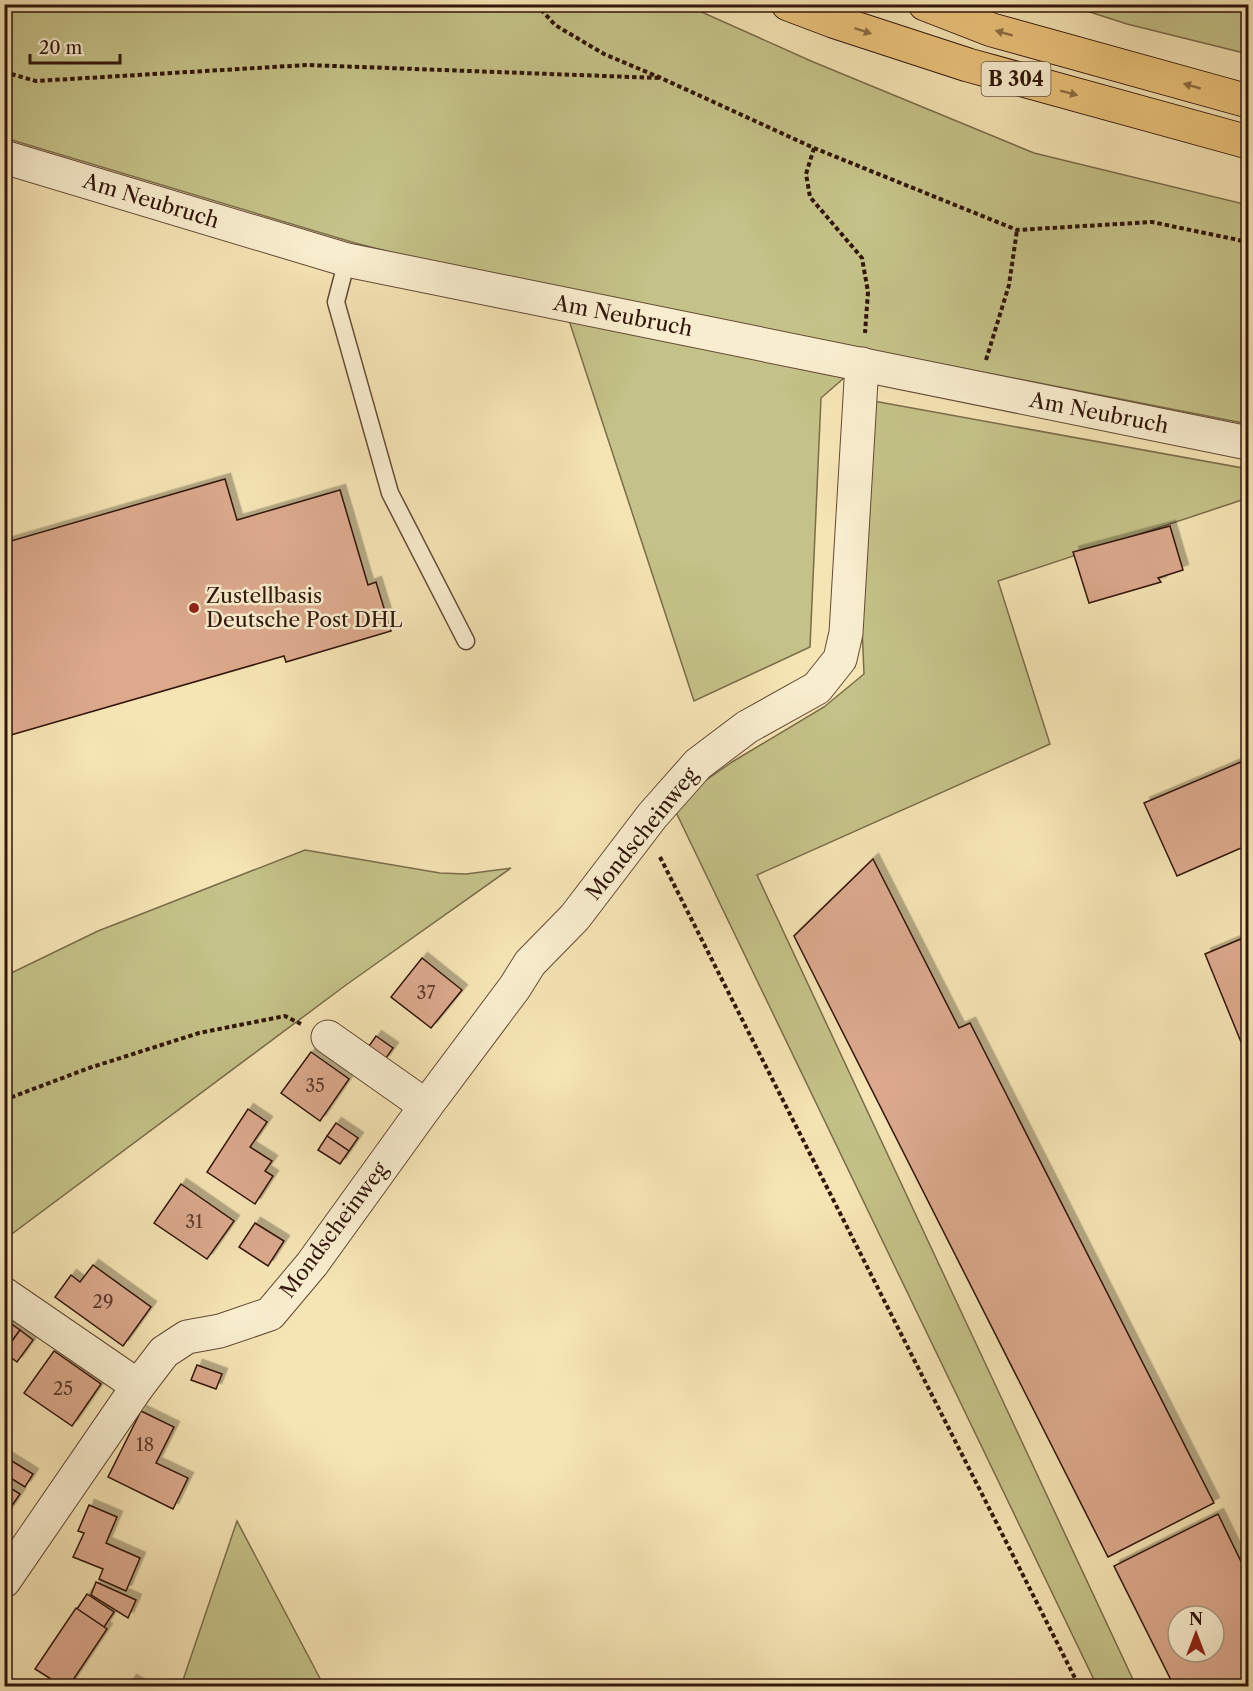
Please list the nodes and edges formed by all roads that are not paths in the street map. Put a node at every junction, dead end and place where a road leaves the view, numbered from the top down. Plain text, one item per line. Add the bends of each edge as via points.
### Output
1 (788, 4) edge
2 (925, 4) edge
3 (1248, 101) edge
4 (1248, 142) edge
5 (4, 157) edge
6 (347, 260) junction
7 (862, 364) junction
8 (1248, 443) edge
9 (466, 641) dead end
10 (328, 1037) road end
11 (426, 1106) junction
12 (4, 1294) edge
13 (138, 1386) junction
14 (4, 1581) edge

1 -> 4 main road, B 304 via 968,65
3 -> 2 main road, B 304 via 992,30
5 - 6 street, Am Neubruch
6 - 7 street, Am Neubruch
6 - 9 lane via 336,302 390,494
7 - 8 street, Am Neubruch
7 - 11 street, Mondscheinweg via 846,633 840,659 817,688 747,727 698,764 652,816 575,918 530,963
10 - 11 street
11 - 13 street, Mondscheinweg via 312,1264 270,1314 220,1331 187,1336 164,1352
12 - 13 street
13 - 14 street, Mondscheinweg

